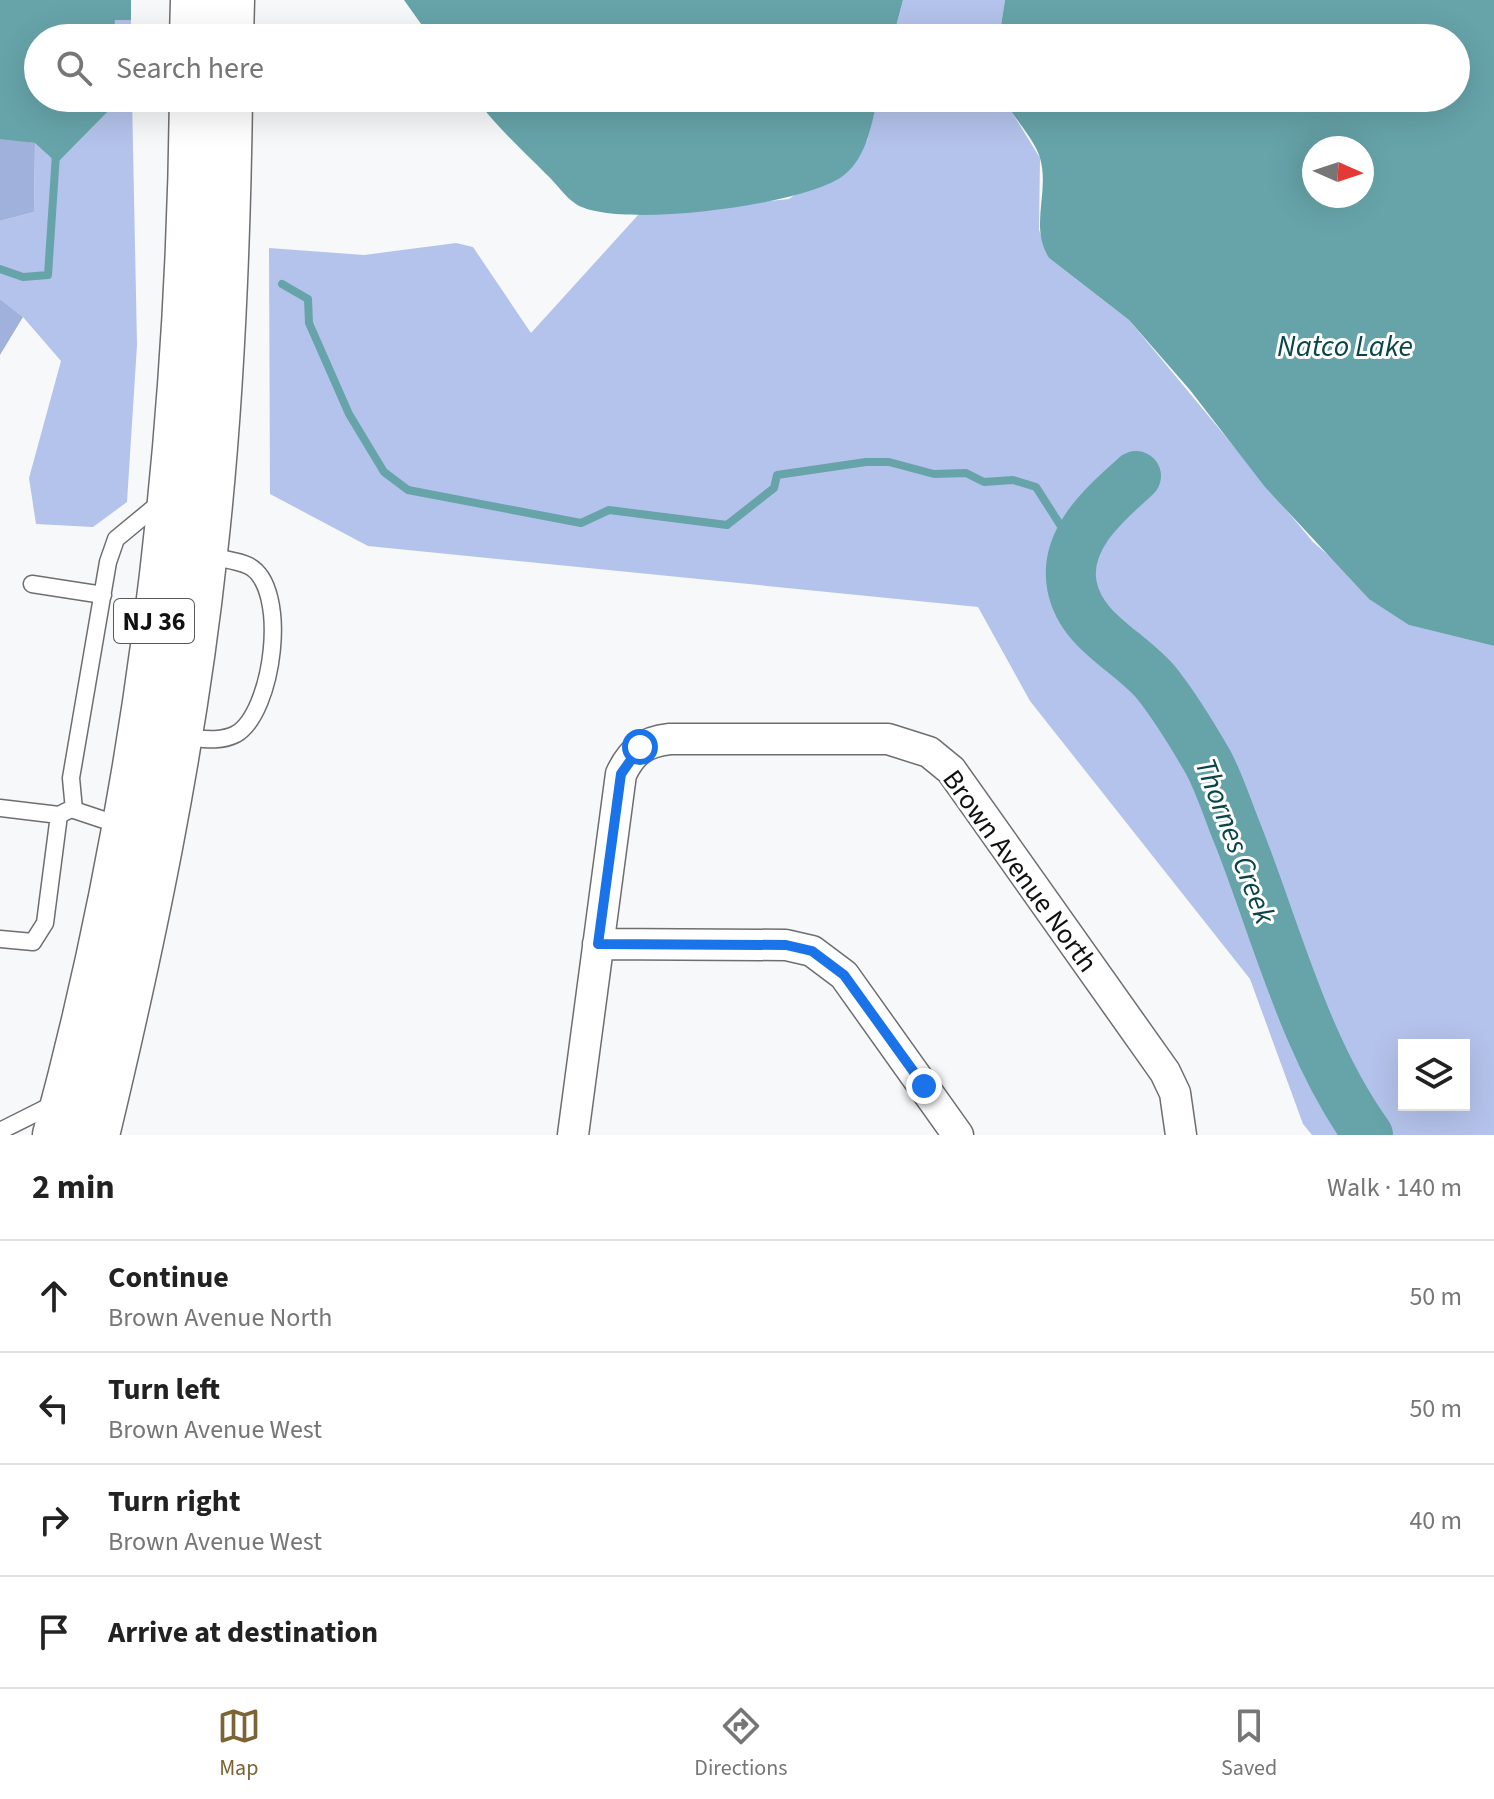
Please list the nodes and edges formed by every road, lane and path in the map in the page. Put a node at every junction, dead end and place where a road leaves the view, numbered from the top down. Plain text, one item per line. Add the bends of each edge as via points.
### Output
1 (193, 0) edge
2 (232, 0) edge
3 (192, 24) edge
4 (231, 24) edge
5 (192, 112) edge
6 (230, 112) edge
7 (169, 494) junction
8 (205, 555) junction
9 (32, 584) dead end
10 (103, 595) junction
11 (178, 736) junction
12 (0, 808) edge
13 (66, 811) junction
14 (122, 826) junction
15 (0, 939) edge
16 (598, 944) junction
17 (60, 1117) edge
18 (0, 1131) edge
19 (97, 1135) edge
20 (573, 1135) edge
21 (958, 1135) edge
22 (1181, 1135) edge

1 - 3 highway
2 - 4 highway
5 - 7 highway, NJ 36 via 191,200
6 - 8 highway, NJ 36 via 228,250
7 - 10 lane via 116,539
7 - 14 highway, NJ 36
8 - 11 highway, NJ 36
8 - 11 lane via 250,566 266,587 272,615 269,673 257,710 237,734 214,740
9 - 10 lane
10 - 13 lane
11 - 19 highway, NJ 36 via 139,953
12 - 13 lane
13 - 14 lane
13 - 15 lane via 45,923 33,942
14 - 17 highway, NJ 36
16 - 20 street, Brown Avenue North
16 - 21 street via 786,945 812,951 844,975
16 - 22 street, Brown Avenue North via 621,774 640,747 670,739 906,742 951,770 1165,1072 1175,1093
17 - 18 lane

